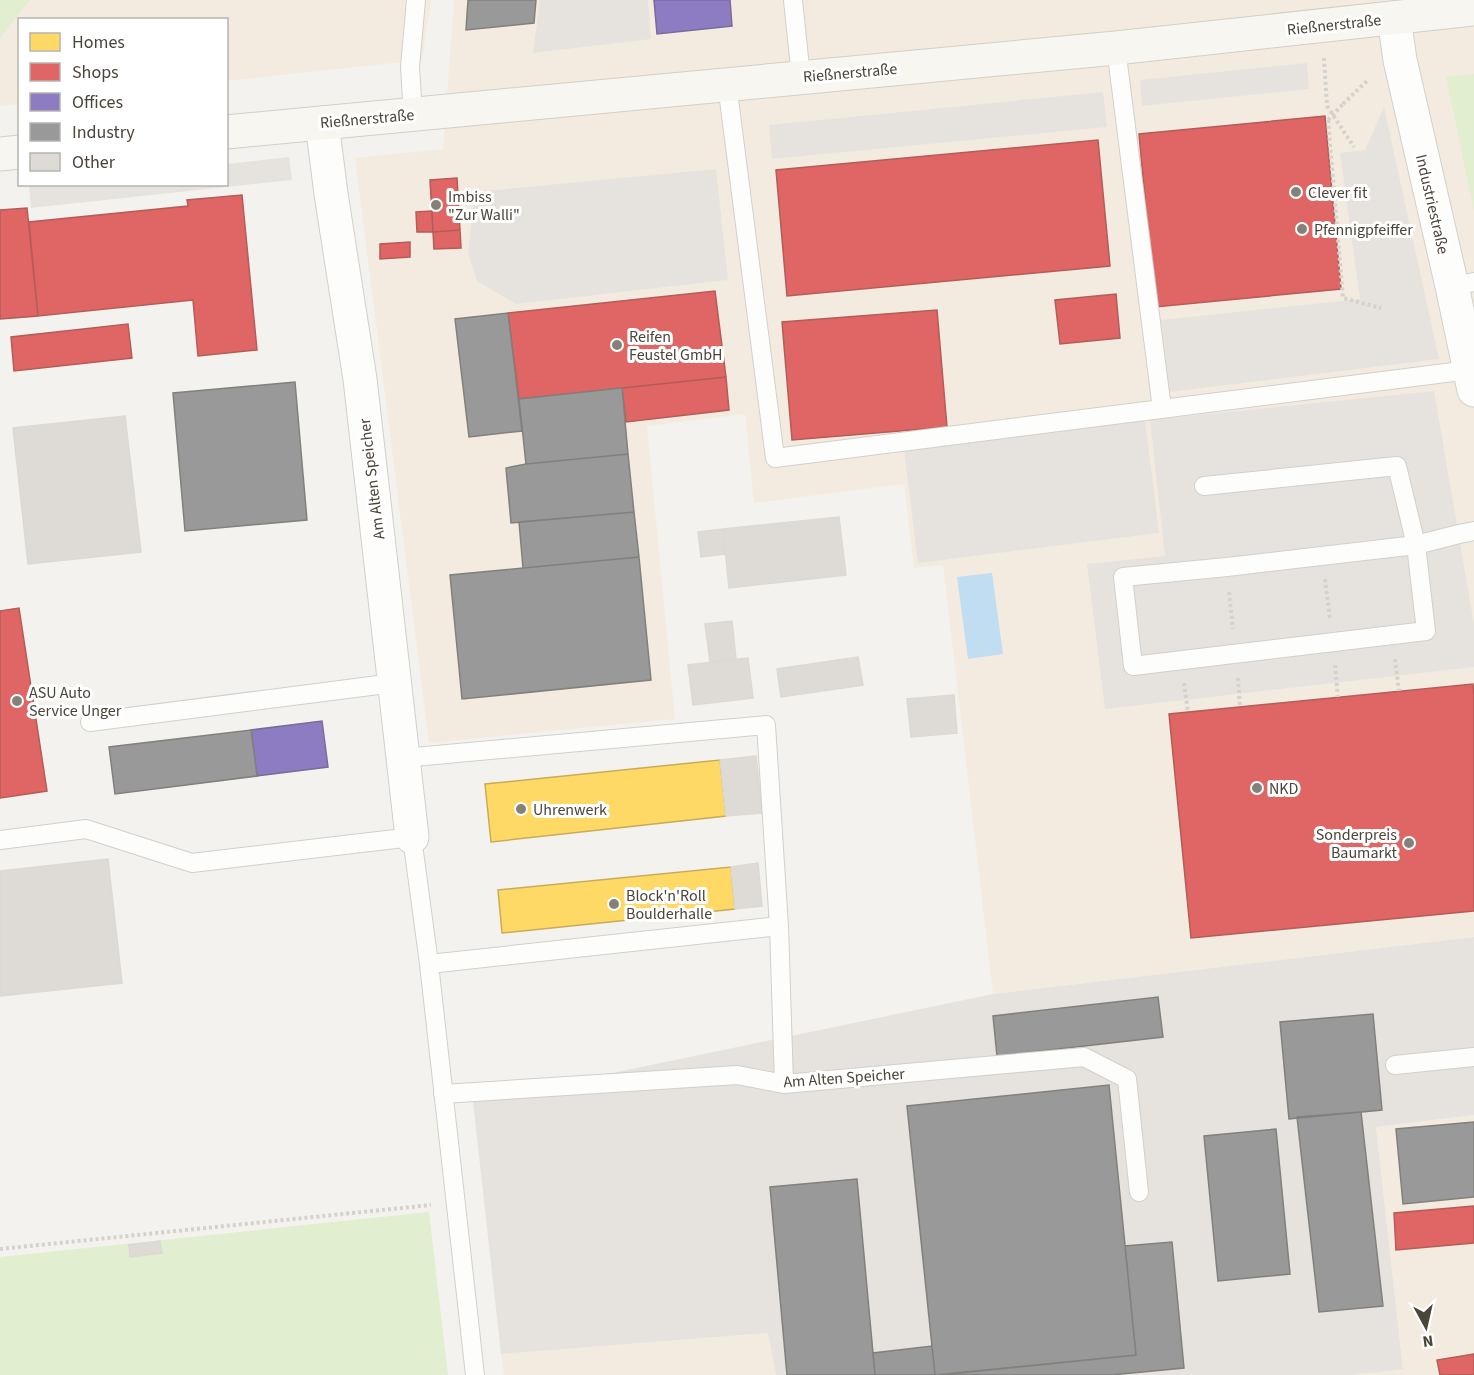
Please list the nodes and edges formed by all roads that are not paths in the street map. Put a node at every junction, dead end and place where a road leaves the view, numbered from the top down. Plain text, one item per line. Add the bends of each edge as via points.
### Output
1 (416, 0) edge
2 (793, 0) edge
3 (1474, 9) edge
4 (1394, 18) junction
5 (1116, 48) junction
6 (801, 77) junction
7 (727, 84) junction
8 (414, 114) junction
9 (322, 123) junction
10 (228, 132) edge
11 (18, 152) edge
12 (0, 154) edge
13 (1463, 284) edge
14 (1471, 362) edge
15 (1162, 409) junction
16 (1204, 486) dead end
17 (1474, 531) edge
18 (1416, 545) junction
19 (394, 683) junction
20 (90, 722) dead end
21 (403, 758) junction
22 (412, 837) junction
23 (0, 840) edge
24 (779, 926) junction
25 (429, 964) junction
26 (1474, 1057) edge
27 (1395, 1065) dead end
28 (784, 1084) junction
29 (443, 1094) junction
30 (1139, 1192) dead end
31 (475, 1375) edge

1 - 8 lane via 410,68
2 - 6 lane
3 - 4 street, Rießnerstraße
4 - 5 street, Rießnerstraße
4 - 13 street, Industriestraße via 1400,60
5 - 6 street, Rießnerstraße
5 - 15 lane
6 - 7 street, Rießnerstraße
7 - 8 street, Rießnerstraße
7 - 15 lane via 775,458
8 - 9 street, Rießnerstraße
9 - 10 street, Rießnerstraße
9 - 19 street, Am Alten Speicher via 360,379
11 - 12 street
13 - 14 street, Industriestraße
14 - 15 lane
16 - 18 lane via 1397,466
17 - 18 lane
18 - 18 lane via 1123,577 1133,666 1426,631
19 - 20 lane
19 - 21 street, Am Alten Speicher
21 - 22 street, Am Alten Speicher
21 - 24 lane via 766,725
22 - 23 lane via 192,863 86,829
22 - 25 lane
24 - 25 lane
24 - 28 lane
25 - 29 lane
26 - 27 lane
28 - 29 lane, Am Alten Speicher via 737,1075
28 - 30 lane, Am Alten Speicher via 1084,1057 1128,1079
29 - 31 lane

